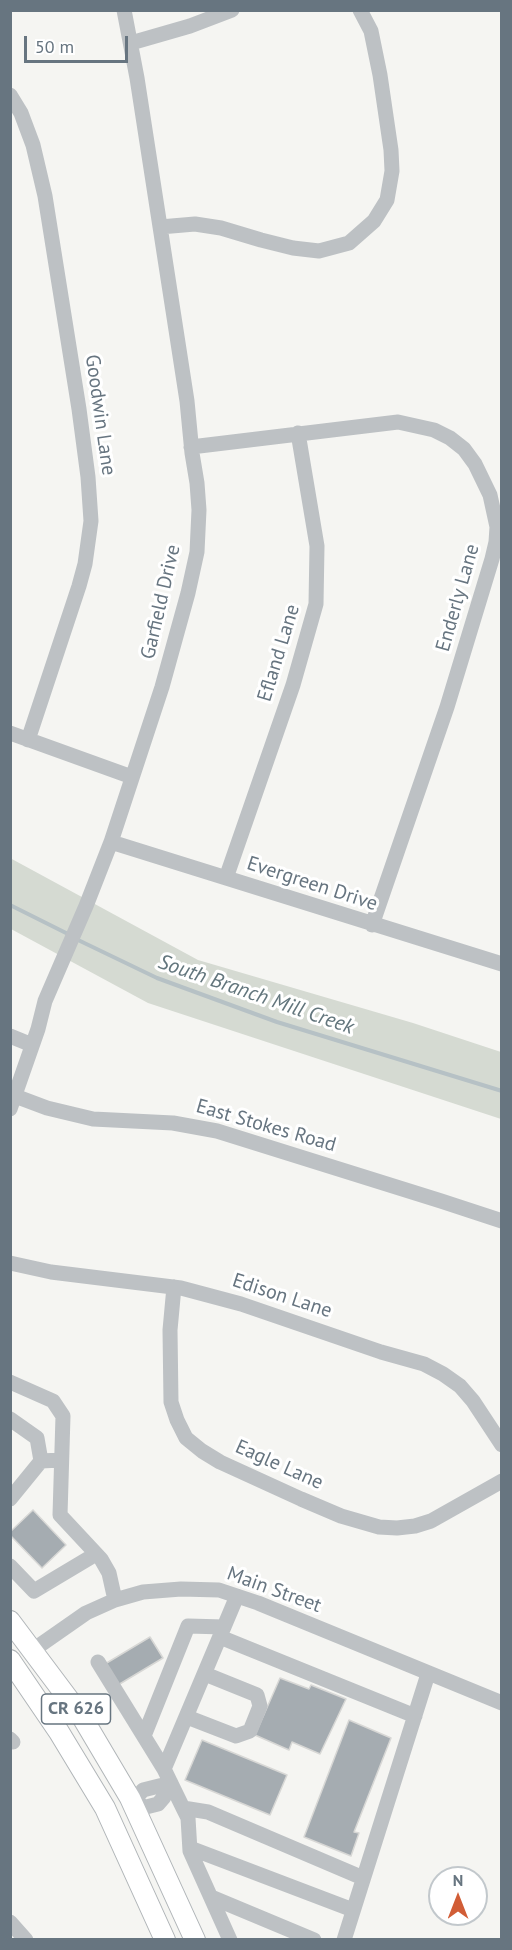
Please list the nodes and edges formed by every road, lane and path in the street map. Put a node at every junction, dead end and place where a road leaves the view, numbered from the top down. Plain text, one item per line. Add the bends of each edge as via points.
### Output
1 (124, 10) edge
2 (232, 10) edge
3 (360, 10) edge
4 (130, 43) junction
5 (10, 95) edge
6 (160, 227) junction
7 (298, 433) junction
8 (191, 447) junction
9 (10, 733) edge
10 (28, 740) junction
11 (132, 777) junction
12 (111, 842) junction
13 (226, 878) junction
14 (372, 925) junction
15 (501, 964) edge
16 (10, 1036) edge
17 (32, 1045) junction
18 (13, 1103) edge
19 (501, 1221) edge
20 (10, 1263) edge
21 (174, 1287) junction
22 (10, 1382) edge
23 (10, 1419) edge
24 (501, 1446) edge
25 (61, 1460) junction
26 (42, 1461) junction
27 (501, 1481) edge
28 (10, 1499) edge
29 (96, 1554) junction
30 (10, 1566) edge
31 (237, 1596) junction
32 (115, 1600) junction
33 (10, 1621) edge
34 (222, 1632) junction
35 (33, 1650) junction
36 (10, 1660) edge
37 (98, 1662) dead end
38 (205, 1674) junction
39 (428, 1674) junction
40 (501, 1703) edge
41 (415, 1716) junction
42 (187, 1717) junction
43 (144, 1736) junction
44 (168, 1776) junction
45 (132, 1803) junction
46 (105, 1808) junction
47 (183, 1808) junction
48 (190, 1848) junction
49 (363, 1878) junction
50 (211, 1897) junction
51 (353, 1910) junction
52 (10, 1922) edge
53 (26, 1940) edge
54 (165, 1940) edge
55 (195, 1940) edge
56 (230, 1940) edge
57 (314, 1940) edge
58 (344, 1940) edge

1 - 4 street, Garfield Drive
2 - 4 street
3 - 6 street via 371,31 391,150 387,201 374,221 349,243 319,251 195,224
4 - 6 street, Garfield Drive
5 - 10 street, Goodwin Lane via 33,145 45,196 81,420 91,521 79,586
6 - 8 street, Garfield Drive
7 - 8 street, Enderly Lane
7 - 13 street, Efland Lane via 317,546 316,604 293,685
7 - 14 street, Enderly Lane via 398,422 434,430 464,449 484,478 495,511 496,542 478,609
8 - 11 street, Garfield Drive via 199,510 197,552 162,687
9 - 10 street
10 - 11 street
11 - 12 street, Garfield Drive
12 - 13 street, Evergreen Drive
12 - 17 street, Garfield Drive via 45,1001
13 - 14 street, Evergreen Drive
14 - 15 street, Evergreen Drive
16 - 17 street
17 - 18 street, Garfield Drive
18 - 19 street, East Stokes Road via 93,1119 172,1123 217,1131
20 - 21 street, Edison Lane
21 - 24 street, Edison Lane via 241,1304 424,1364 460,1386
21 - 27 street, Eagle Lane via 171,1402 186,1438 220,1462 302,1499 379,1527 415,1526 431,1521
22 - 25 street via 59,1407 63,1416
23 - 26 street via 37,1438
25 - 26 street
25 - 29 street via 60,1515
26 - 28 street
29 - 30 street via 34,1591
29 - 32 street via 110,1573
31 - 32 street, Main Street via 219,1590 181,1589 143,1592
31 - 34 street
31 - 39 street, Main Street
32 - 35 street, Main Street via 86,1613
33 - 35 main road, CR 626
34 - 38 street
34 - 41 street
34 - 43 street via 188,1626
35 - 45 main road, CR 626 via 82,1717
36 - 46 main road, CR 626
37 - 43 street
38 - 42 street
38 - 42 street via 257,1695 260,1707 250,1731 236,1736
39 - 40 street, Main Street
39 - 41 street
41 - 49 street
42 - 44 street
43 - 44 street
44 - 45 street via 143,1790
44 - 47 street
45 - 46 main road
45 - 55 main road, CR 626
46 - 54 main road, CR 626
47 - 48 street via 188,1818
47 - 49 street via 208,1812
48 - 50 street
48 - 51 street
49 - 51 street
50 - 56 street
50 - 57 street
51 - 58 street
52 - 53 street

